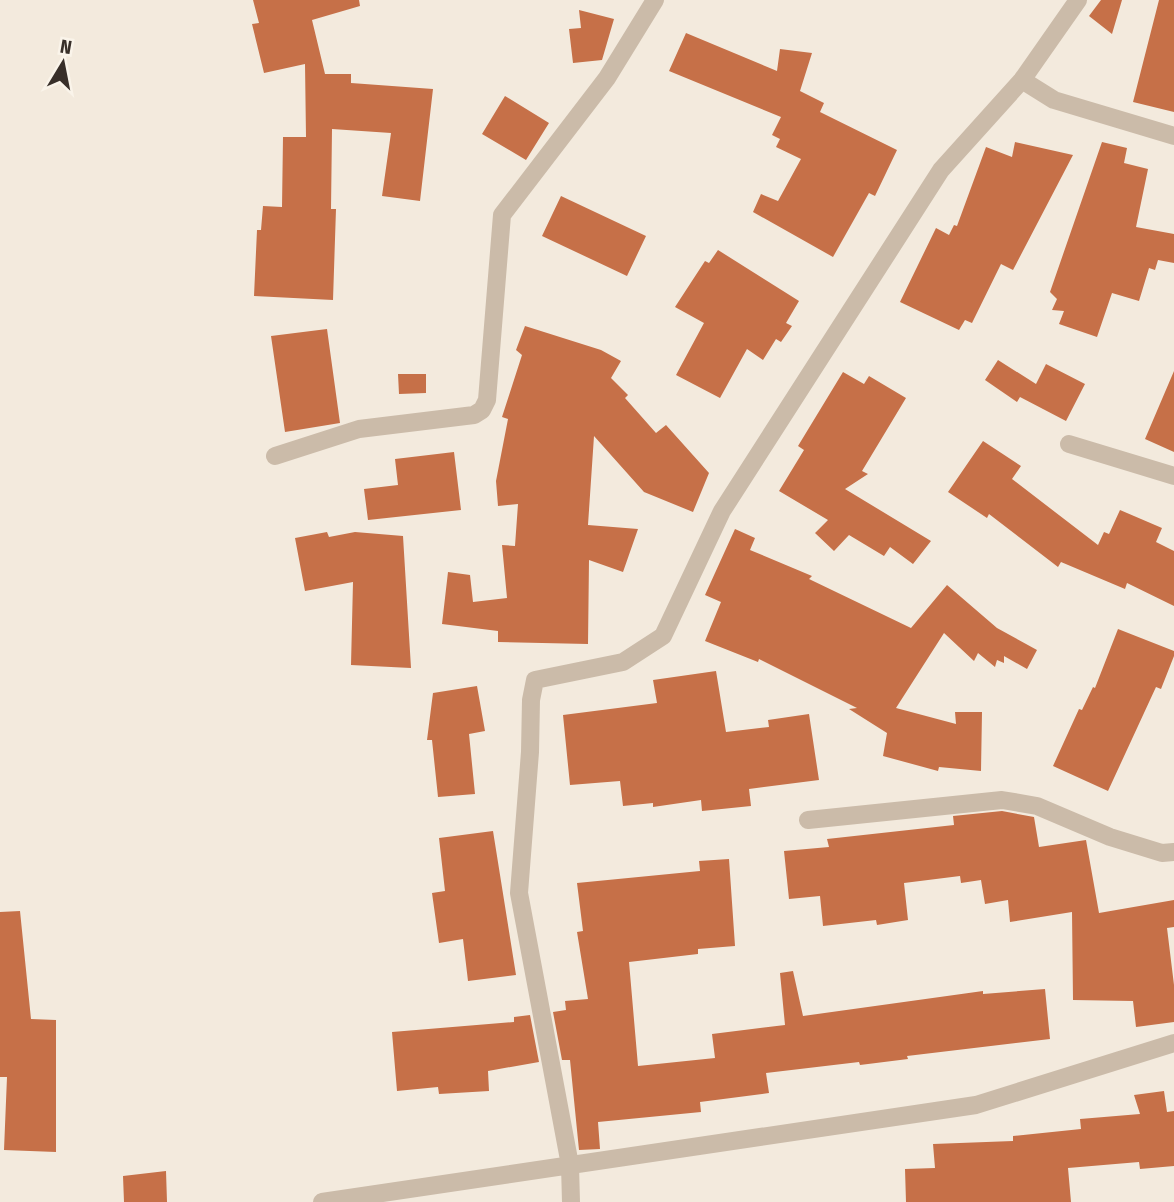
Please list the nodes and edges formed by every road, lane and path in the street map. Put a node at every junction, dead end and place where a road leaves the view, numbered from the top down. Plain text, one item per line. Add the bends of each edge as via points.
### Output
1 (655, 0) edge
2 (1079, 0) edge
3 (1023, 80) junction
4 (1174, 136) edge
5 (1069, 444) dead end
6 (275, 456) dead end
7 (1174, 476) edge
8 (808, 820) dead end
9 (1174, 852) edge
10 (1174, 1043) edge
11 (570, 1165) junction
12 (322, 1202) edge
13 (571, 1202) edge

1 - 6 street via 607,78 502,215 487,400 482,410 474,415 359,429
2 - 3 street
3 - 4 street via 1054,100
3 - 11 street via 941,170 794,395 722,511 663,636 623,662 535,680 519,893
5 - 7 street
8 - 9 street via 1002,800 1037,806 1162,853
10 - 11 street via 976,1105
11 - 12 street
11 - 13 street

